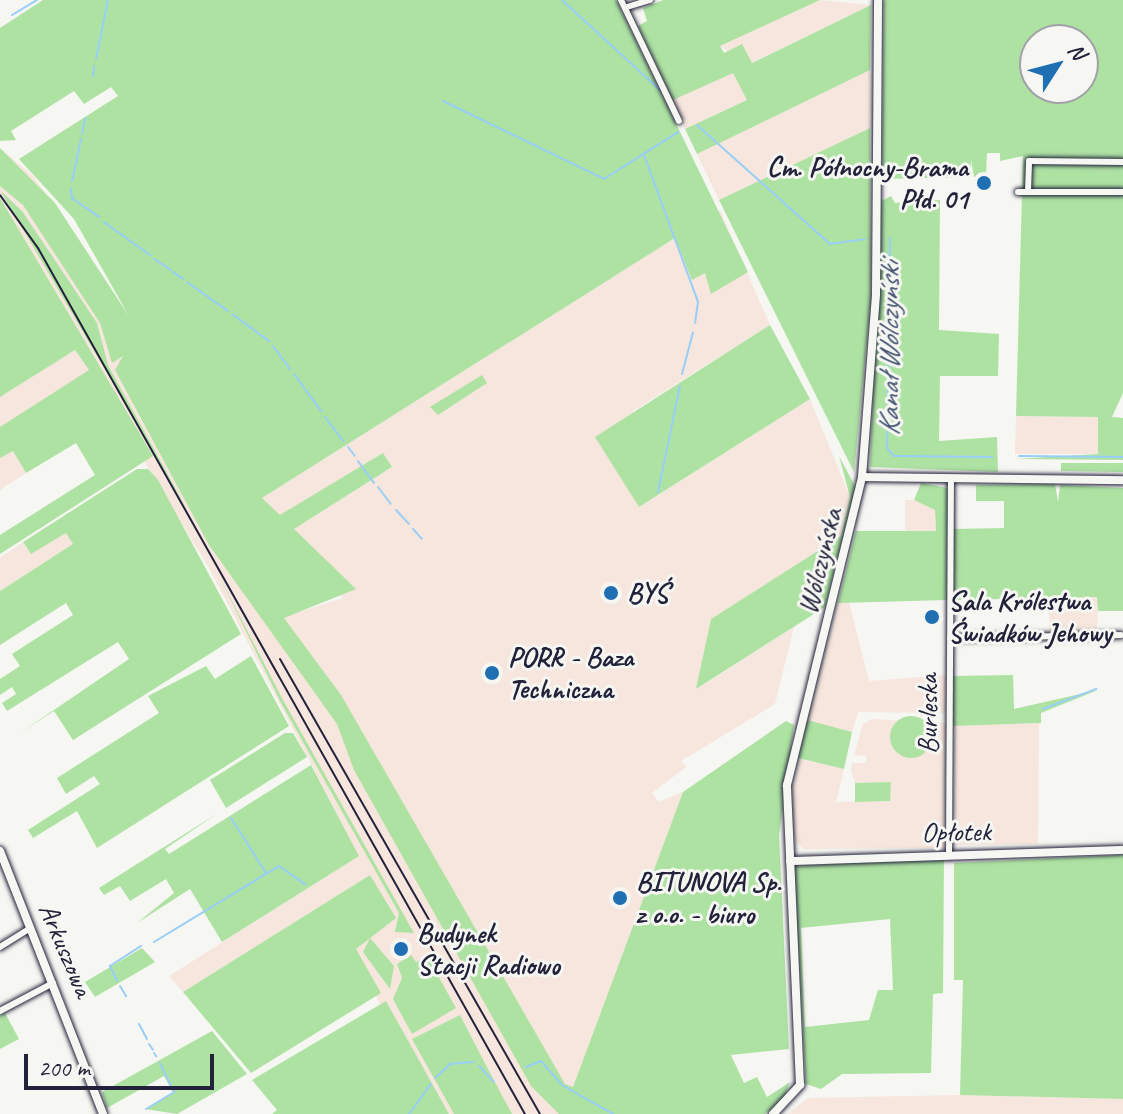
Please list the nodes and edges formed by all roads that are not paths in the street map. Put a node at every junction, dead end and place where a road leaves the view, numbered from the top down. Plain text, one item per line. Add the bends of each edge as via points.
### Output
1 (621, 0) edge
2 (650, 0) edge
3 (878, 0) edge
4 (627, 7) junction
5 (679, 121) dead end
6 (1123, 162) edge
7 (1018, 192) dead end
8 (1028, 192) junction
9 (1123, 192) edge
10 (862, 477) junction
11 (951, 478) junction
12 (1123, 480) edge
13 (1121, 635) edge
14 (950, 638) junction
15 (1123, 850) edge
16 (0, 851) edge
17 (949, 854) junction
18 (790, 861) junction
19 (33, 927) junction
20 (0, 947) edge
21 (56, 982) junction
22 (0, 1011) edge
23 (103, 1114) edge
24 (773, 1114) edge

1 - 4 street
2 - 4 street
3 - 10 street, Wólczyńska via 876,294
4 - 5 street
6 - 8 street via 1029,161
7 - 8 street
8 - 9 street
10 - 11 street
10 - 18 street, Wólczyńska via 787,785
11 - 12 street
11 - 14 street, Burleska
13 - 14 street
14 - 17 street, Burleska
15 - 17 street, Opłotek
16 - 19 street, Arkuszowa
17 - 18 street, Opłotek
18 - 24 street, Wólczyńska via 800,1085
19 - 20 street
19 - 21 street, Arkuszowa
21 - 22 street
21 - 23 street, Arkuszowa

